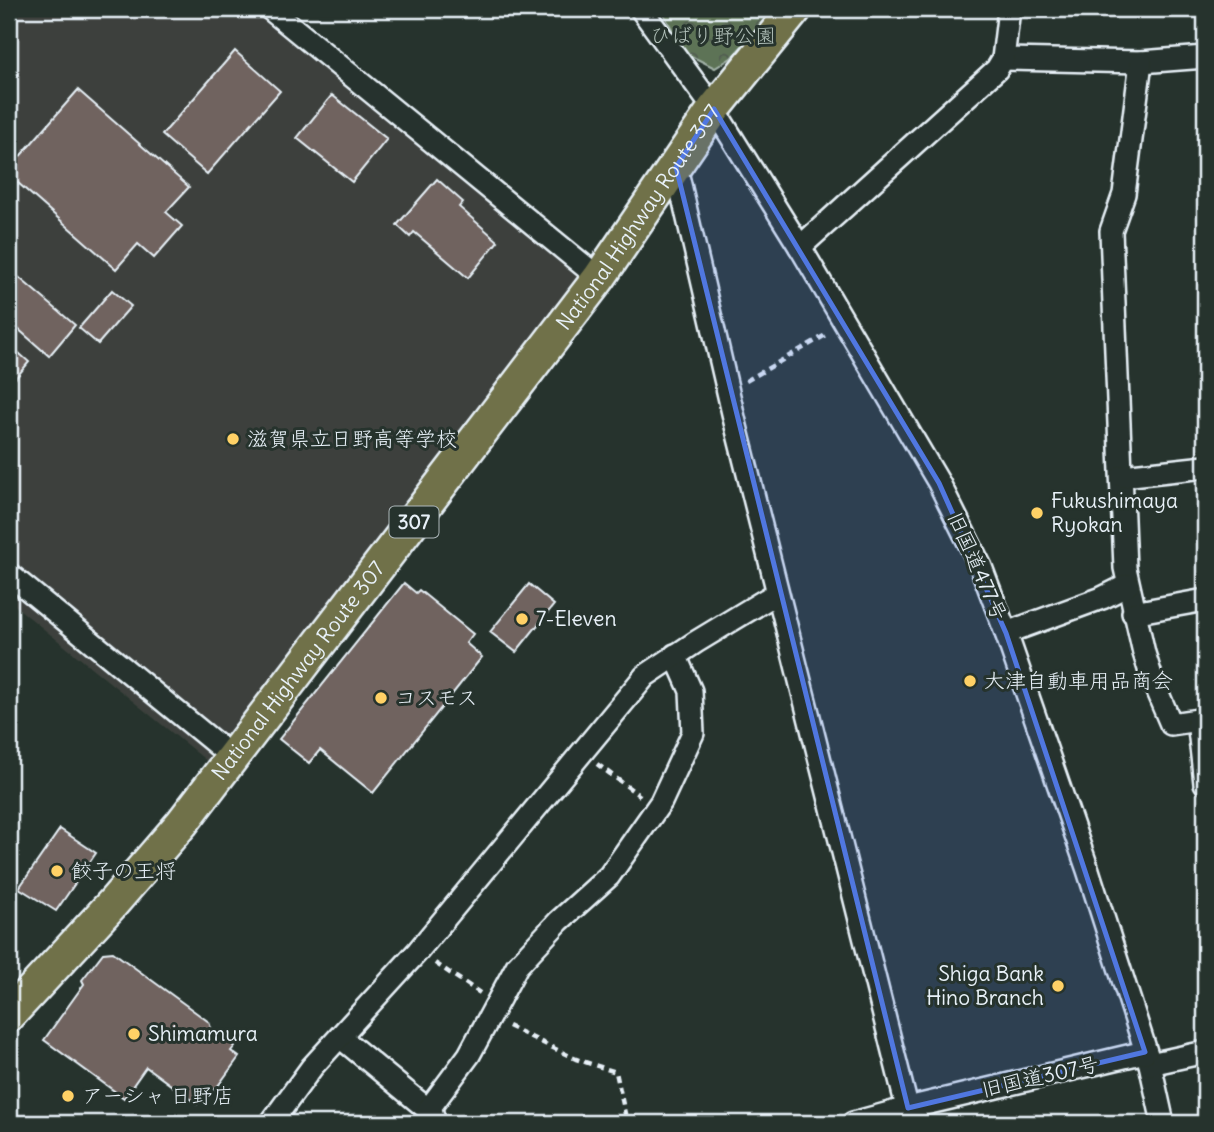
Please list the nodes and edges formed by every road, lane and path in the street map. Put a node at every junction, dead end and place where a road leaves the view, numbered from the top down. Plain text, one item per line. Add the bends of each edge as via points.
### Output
1 (270, 9) edge
2 (641, 9) edge
3 (795, 9) edge
4 (1009, 9) edge
5 (1205, 57) edge
6 (1003, 59) junction
7 (1141, 62) junction
8 (714, 109) junction
9 (676, 167) junction
10 (800, 247) junction
11 (599, 278) junction
12 (845, 324) junction
13 (728, 392) junction
14 (1205, 467) edge
15 (1122, 476) junction
16 (9, 574) edge
17 (1128, 585) junction
18 (777, 593) junction
19 (1205, 600) edge
20 (1133, 613) junction
21 (1006, 633) junction
22 (675, 655) junction
23 (1202, 720) edge
24 (583, 753) junction
25 (232, 757) junction
26 (1205, 783) edge
27 (661, 802) junction
28 (418, 951) junction
29 (492, 1009) junction
30 (9, 1015) edge
31 (340, 1037) junction
32 (1205, 1052) edge
33 (1147, 1058) junction
34 (909, 1116) edge
35 (431, 1117) edge
36 (271, 1123) edge
37 (627, 1123) edge
38 (853, 1123) edge
39 (1163, 1123) edge

1 - 11 street
2 - 8 street, 旧国道477号
3 - 8 highway, National Highway Route 307 / 307
4 - 6 street
5 - 7 street
6 - 7 street
6 - 10 street
7 - 15 street via 1124,194 1111,231
8 - 9 highway, National Highway Route 307 / 307
8 - 10 street, 旧国道477号
9 - 11 highway, National Highway Route 307 / 307
9 - 13 street
10 - 12 street, 旧国道477号
11 - 25 highway, National Highway Route 307 / 307
12 - 13 path
12 - 21 street, 旧国道477号 via 939,482 981,567
13 - 18 street
14 - 15 street
15 - 17 street
16 - 25 street
17 - 20 street
17 - 21 street
18 - 22 street
18 - 34 street
19 - 20 street
20 - 23 street via 1171,724
21 - 33 street, 旧国道477号
22 - 24 street via 645,676
22 - 27 street via 691,691 693,733
23 - 26 street
24 - 27 path via 636,794
24 - 28 street
25 - 30 highway, National Highway Route 307 / 307 via 112,904
27 - 29 street via 609,876 517,966
28 - 29 path
28 - 31 street
29 - 35 street
29 - 37 path via 576,1059 616,1072
31 - 35 street
31 - 36 street
32 - 33 street, 旧国道307号
33 - 34 street, 旧国道307号
33 - 39 street
34 - 38 street, 旧国道307号

